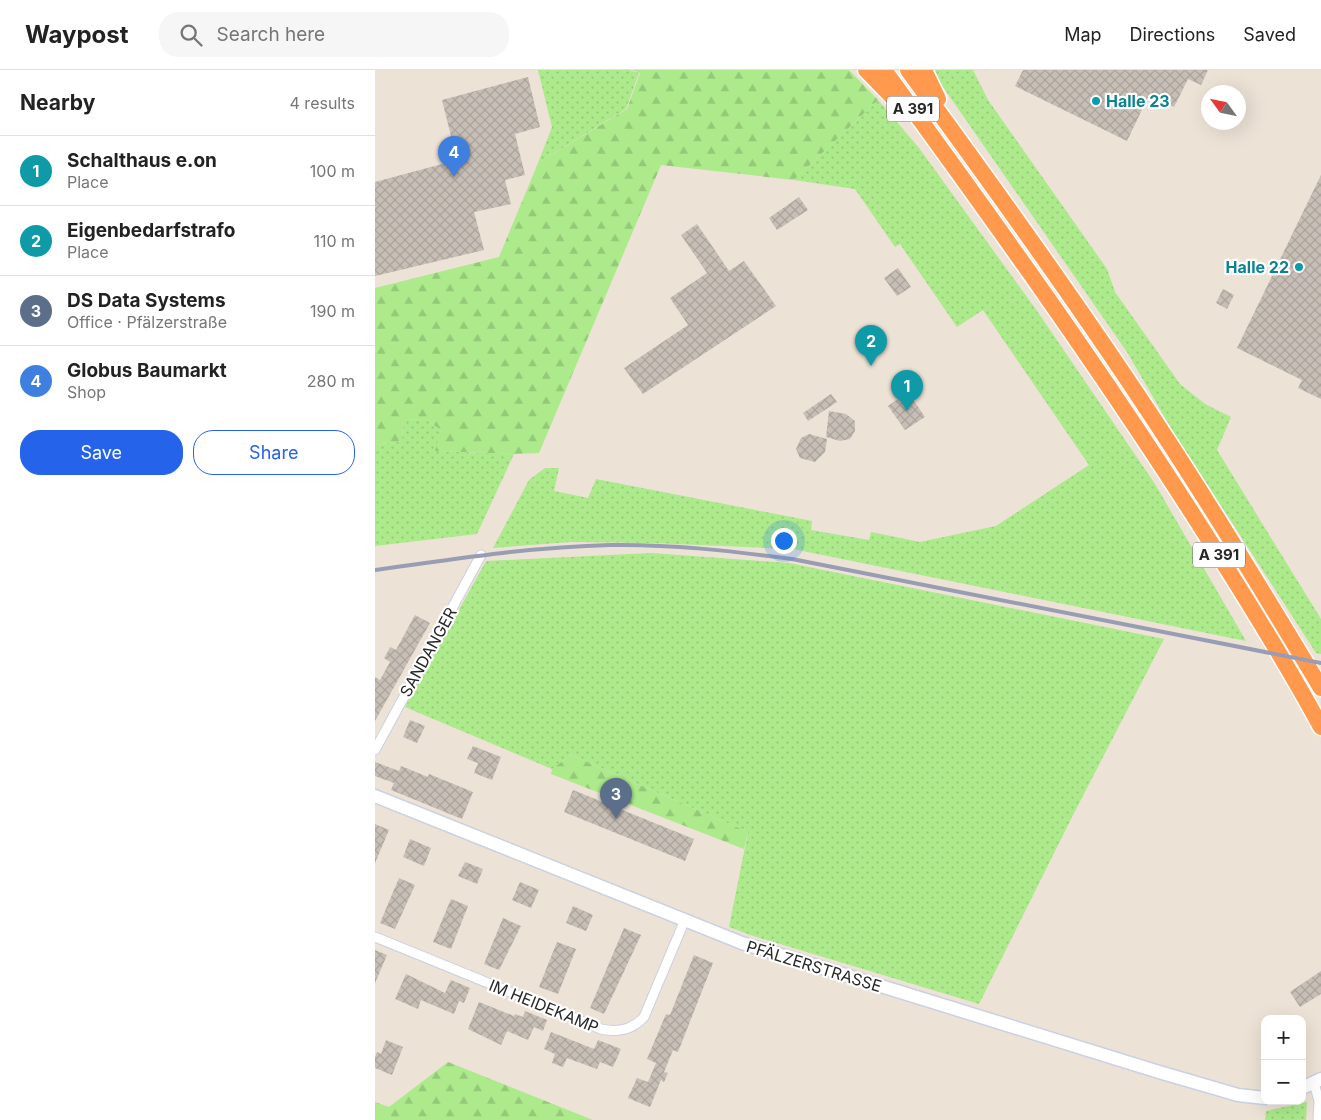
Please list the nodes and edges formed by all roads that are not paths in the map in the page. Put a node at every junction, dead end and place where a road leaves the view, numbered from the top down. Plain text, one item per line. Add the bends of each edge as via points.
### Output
1 (866, 70) edge
2 (884, 70) edge
3 (908, 70) edge
4 (924, 70) edge
5 (956, 135) junction
6 (941, 148) junction
7 (481, 555) dead end
8 (1321, 688) edge
9 (1321, 727) edge
10 (375, 750) edge
11 (375, 796) edge
12 (684, 922) junction
13 (375, 937) edge
14 (1312, 1084) edge
15 (1261, 1098) edge
16 (1318, 1120) edge

1 - 6 highway
2 - 6 highway, A 391
3 - 5 highway, A 391
4 - 5 highway
5 - 8 highway, A 391 via 1143,402
6 - 9 highway, A 391 via 1168,474
7 - 10 street, SANDANGER
11 - 12 street, PFÄLZERSTRASSE
12 - 13 street, IM HEIDEKAMP via 644,1017 633,1027 615,1032
12 - 15 street, PFÄLZERSTRASSE via 774,954 1159,1072 1238,1095
14 - 16 street via 1319,1101

